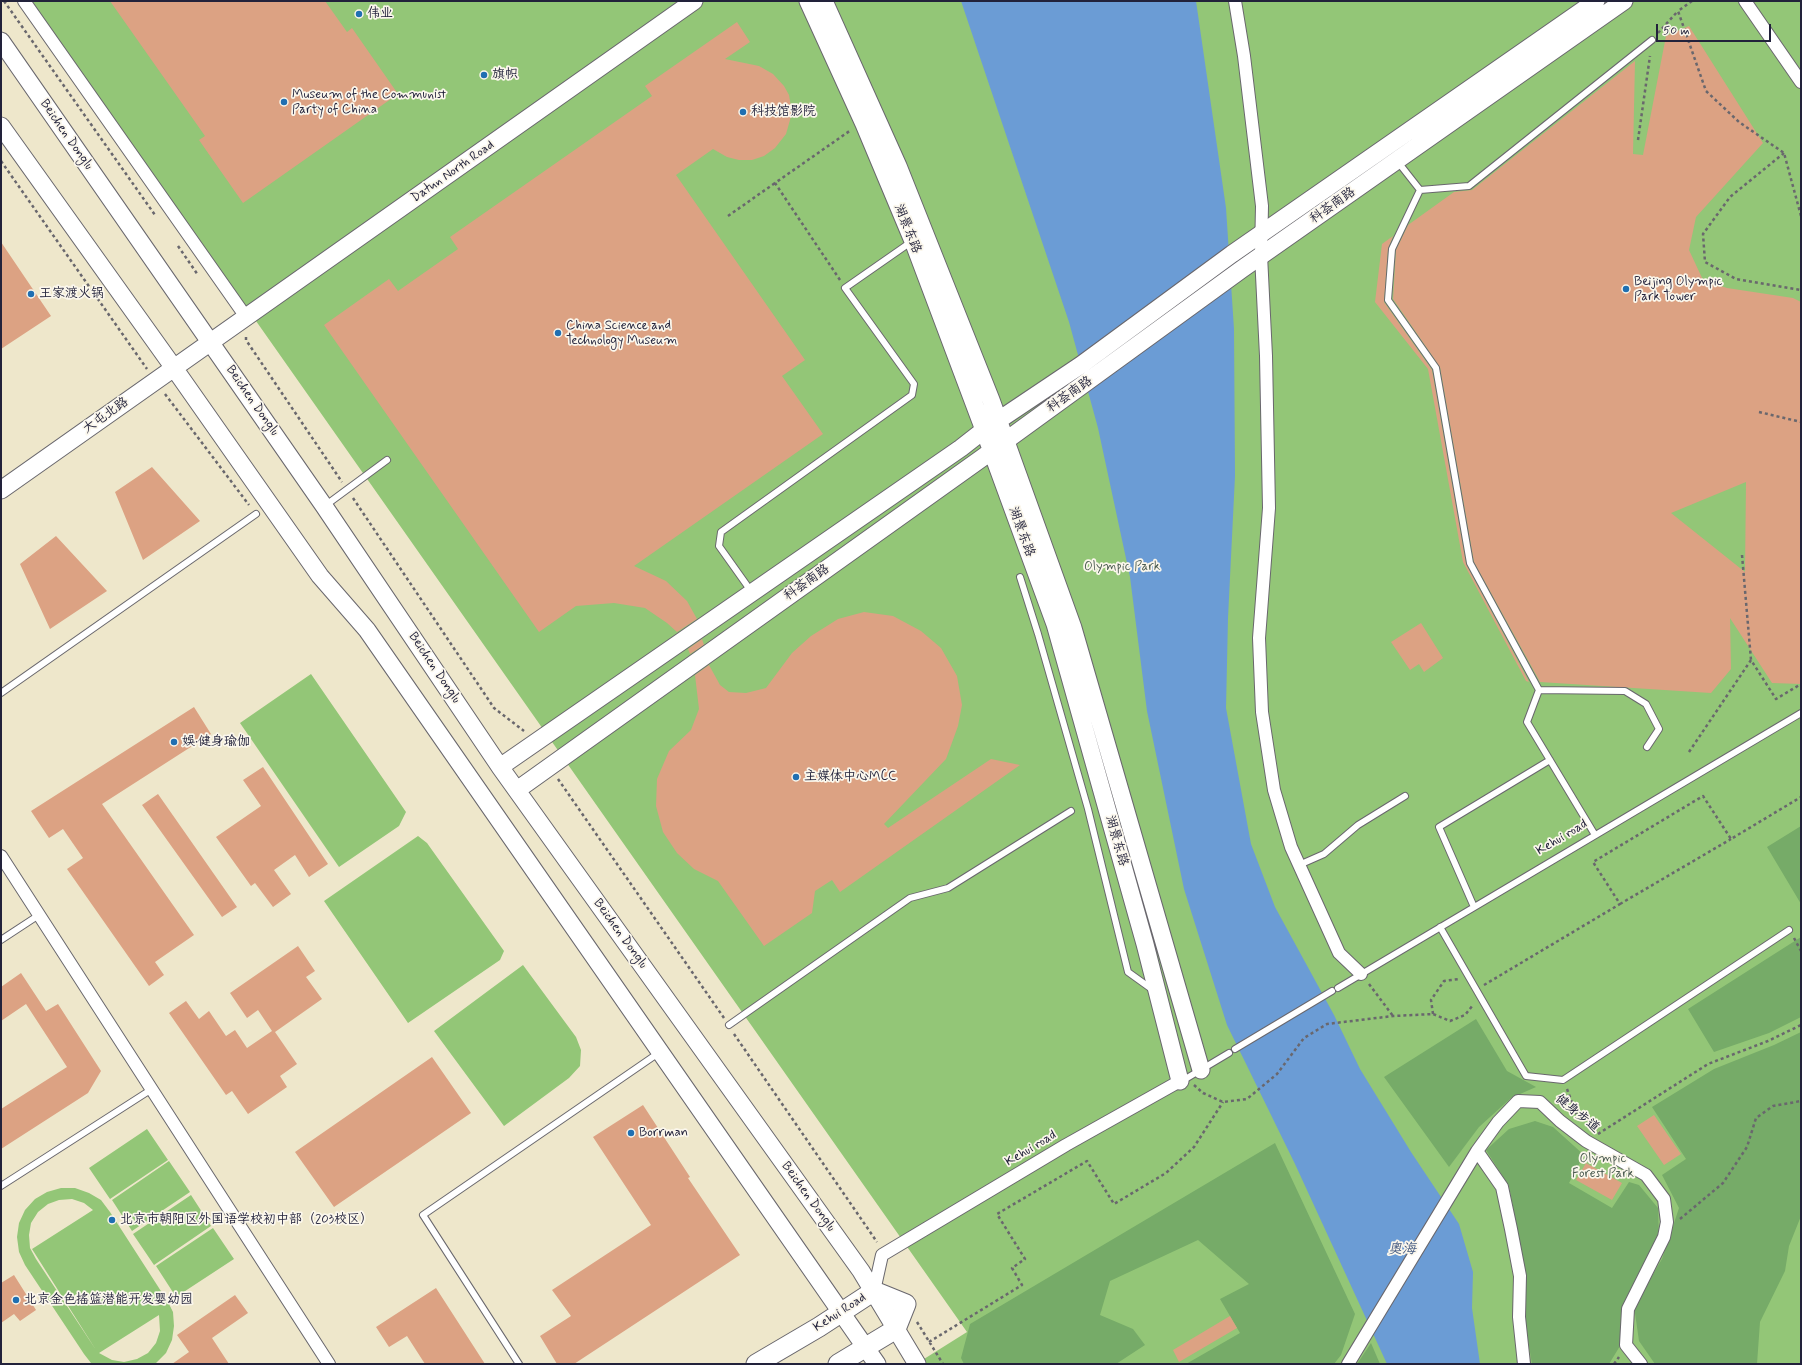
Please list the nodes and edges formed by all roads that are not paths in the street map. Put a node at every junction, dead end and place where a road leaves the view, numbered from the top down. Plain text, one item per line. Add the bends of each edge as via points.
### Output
1 (24, 1) edge
2 (694, 1) edge
3 (808, 1) edge
4 (824, 1) edge
5 (1235, 1) edge
6 (1596, 1) edge
7 (1624, 1) edge
8 (1745, 1) edge
9 (1652, 40) road end
10 (1, 41) edge
11 (1801, 82) edge
12 (1, 126) edge
13 (1398, 160) junction
14 (1420, 190) junction
15 (1263, 233) junction
16 (913, 241) junction
17 (1261, 255) junction
18 (241, 322) junction
19 (212, 343) junction
20 (174, 368) junction
21 (991, 425) junction
22 (998, 446) junction
23 (387, 460) dead end
24 (1, 490) edge
25 (324, 506) junction
26 (256, 514) dead end
27 (1020, 577) dead end
28 (752, 592) junction
29 (1539, 690) junction
30 (1, 693) edge
31 (1801, 713) edge
32 (1647, 747) dead end
33 (1550, 760) junction
34 (500, 766) junction
35 (517, 790) junction
36 (1405, 796) dead end
37 (1071, 811) dead end
38 (1595, 835) junction
39 (1, 856) edge
40 (1299, 865) junction
41 (1474, 907) junction
42 (39, 915) junction
43 (1440, 927) junction
44 (1789, 930) road end
45 (1, 940) edge
46 (1361, 974) junction
47 (1158, 993) junction
48 (1184, 1010) junction
49 (1163, 1015) junction
50 (729, 1025) road end
51 (1235, 1049) dead end
52 (661, 1051) junction
53 (1229, 1053) dead end
54 (1189, 1076) junction
55 (152, 1089) junction
56 (1477, 1151) junction
57 (1, 1186) edge
58 (874, 1291) junction
59 (842, 1312) junction
60 (896, 1329) junction
61 (866, 1348) junction
62 (329, 1364) edge
63 (519, 1364) edge
64 (756, 1364) edge
65 (838, 1364) edge
66 (877, 1364) edge
67 (917, 1364) edge
68 (1348, 1364) edge
69 (1524, 1364) edge
70 (1641, 1364) edge

1 - 18 street
2 - 18 street, Datun North Road
3 - 16 street, 湖景东路 via 864,124
4 - 21 street, 湖景东路 via 898,166
5 - 15 street via 1245,64
6 - 15 street, 科荟南路
7 - 13 street, 科荟南路
8 - 11 street
9 - 14 lane via 1469,186
10 - 19 street, Beichen Donglu
12 - 20 street
13 - 14 lane
13 - 17 street, 科荟南路
14 - 29 lane via 1392,249 1388,300 1436,368 1470,563
15 - 17 street
15 - 21 street, 科荟南路 via 1081,365
16 - 21 street, 湖景东路
16 - 28 lane via 845,288 914,384 912,395 721,532 719,546
17 - 22 street, 科荟南路
17 - 40 street via 1269,508 1259,638 1262,712 1274,790
18 - 19 street, Datun North Road
19 - 20 street, 大屯北路
19 - 25 street, Beichen Donglu
20 - 24 street, 大屯北路
20 - 52 street via 320,576 367,630
21 - 22 street, 湖景东路
21 - 28 street, 科荟南路
22 - 35 street, 科荟南路
22 - 47 street, 湖景东路 via 1055,624
22 - 48 street, 湖景东路 via 1073,628
23 - 25 lane
25 - 34 street, Beichen Donglu
26 - 30 lane
27 - 47 lane via 1088,809 1128,972
28 - 34 street, 科荟南路
29 - 32 lane via 1625,691 1646,704 1660,729
29 - 33 lane via 1527,722
31 - 38 lane, Kehui road
33 - 38 lane
33 - 41 lane via 1439,827
34 - 35 street, Beichen Donglu
35 - 58 street, Beichen Donglu
36 - 40 lane via 1358,825 1324,854
37 - 50 lane via 948,888 910,898
38 - 41 lane, Kehui road
39 - 42 street
40 - 46 street via 1338,953
41 - 43 lane, Kehui road
42 - 45 lane
42 - 55 street
43 - 44 lane via 1526,1076 1564,1079
43 - 46 lane, Kehui road
46 - 51 lane, Kehui road
47 - 49 street, 湖景东路
48 - 49 street via 1174,1017
48 - 54 street, 湖景东路
49 - 54 street, 湖景东路
52 - 59 street
52 - 63 lane via 423,1215
53 - 54 lane, Kehui road
54 - 58 street, Kehui road via 1066,1145 882,1255
55 - 57 lane
55 - 62 street
56 - 68 street, 健身步道
56 - 69 street via 1502,1186 1520,1276 1519,1317
56 - 70 street, 健身步道 via 1498,1122 1518,1101 1540,1102 1586,1141 1646,1175 1664,1199 1667,1222 1664,1237 1628,1309 1626,1345
58 - 59 main road, Kehui Road
58 - 60 street, Beichen Donglu
58 - 60 main road, Kehui Road via 906,1304
59 - 61 street
59 - 64 main road, Kehui Road
60 - 61 main road
60 - 67 street, Beichen Donglu
61 - 65 main road
61 - 66 street

